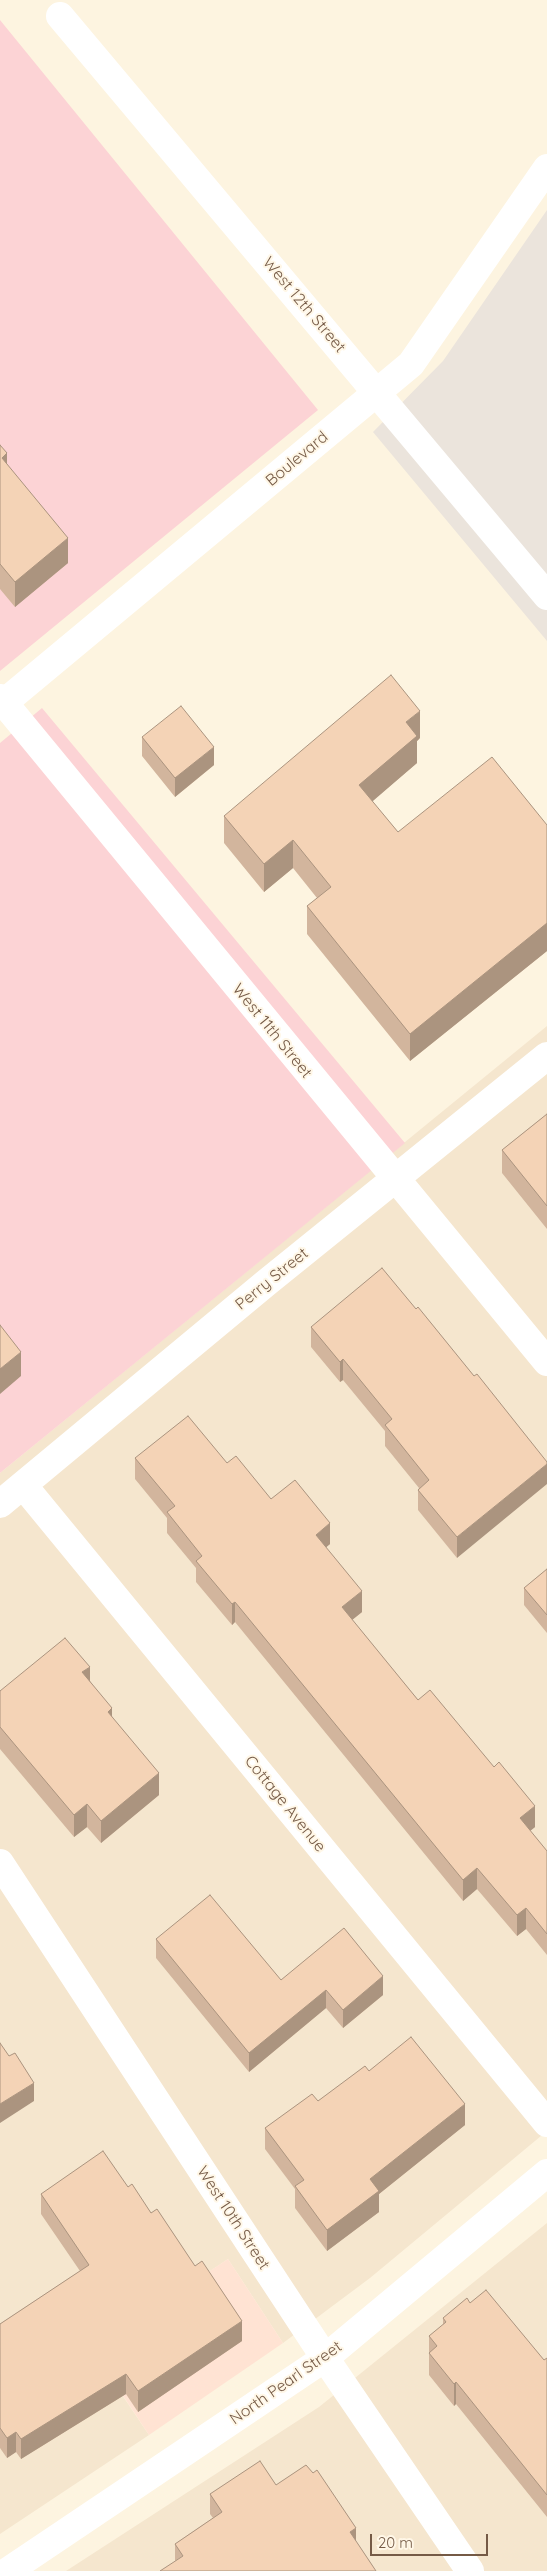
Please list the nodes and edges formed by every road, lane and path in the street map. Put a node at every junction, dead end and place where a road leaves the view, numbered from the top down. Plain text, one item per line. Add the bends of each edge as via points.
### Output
1 (60, 16) dead end
2 (547, 168) edge
3 (378, 392) junction
4 (547, 596) edge
5 (1, 702) edge
6 (547, 1056) edge
7 (395, 1180) junction
8 (547, 1362) edge
9 (23, 1485) junction
10 (0, 1504) edge
11 (0, 1863) edge
12 (547, 2123) edge
13 (547, 2173) edge
14 (324, 2358) junction
15 (8, 2571) edge
16 (470, 2571) edge

1 - 3 street, West 12th Street
2 - 3 street, Boulevard via 411,364
3 - 4 street, West 12th Street
3 - 5 street, Boulevard
5 - 7 street, West 11th Street
6 - 7 street, Perry Street
7 - 8 street, West 11th Street
7 - 9 street, Perry Street
9 - 10 street, Perry Street
9 - 12 street, Cottage Avenue
11 - 14 street, West 10th Street
13 - 14 street, North Pearl Street
14 - 15 street, North Pearl Street
14 - 16 street, West 10th Street

